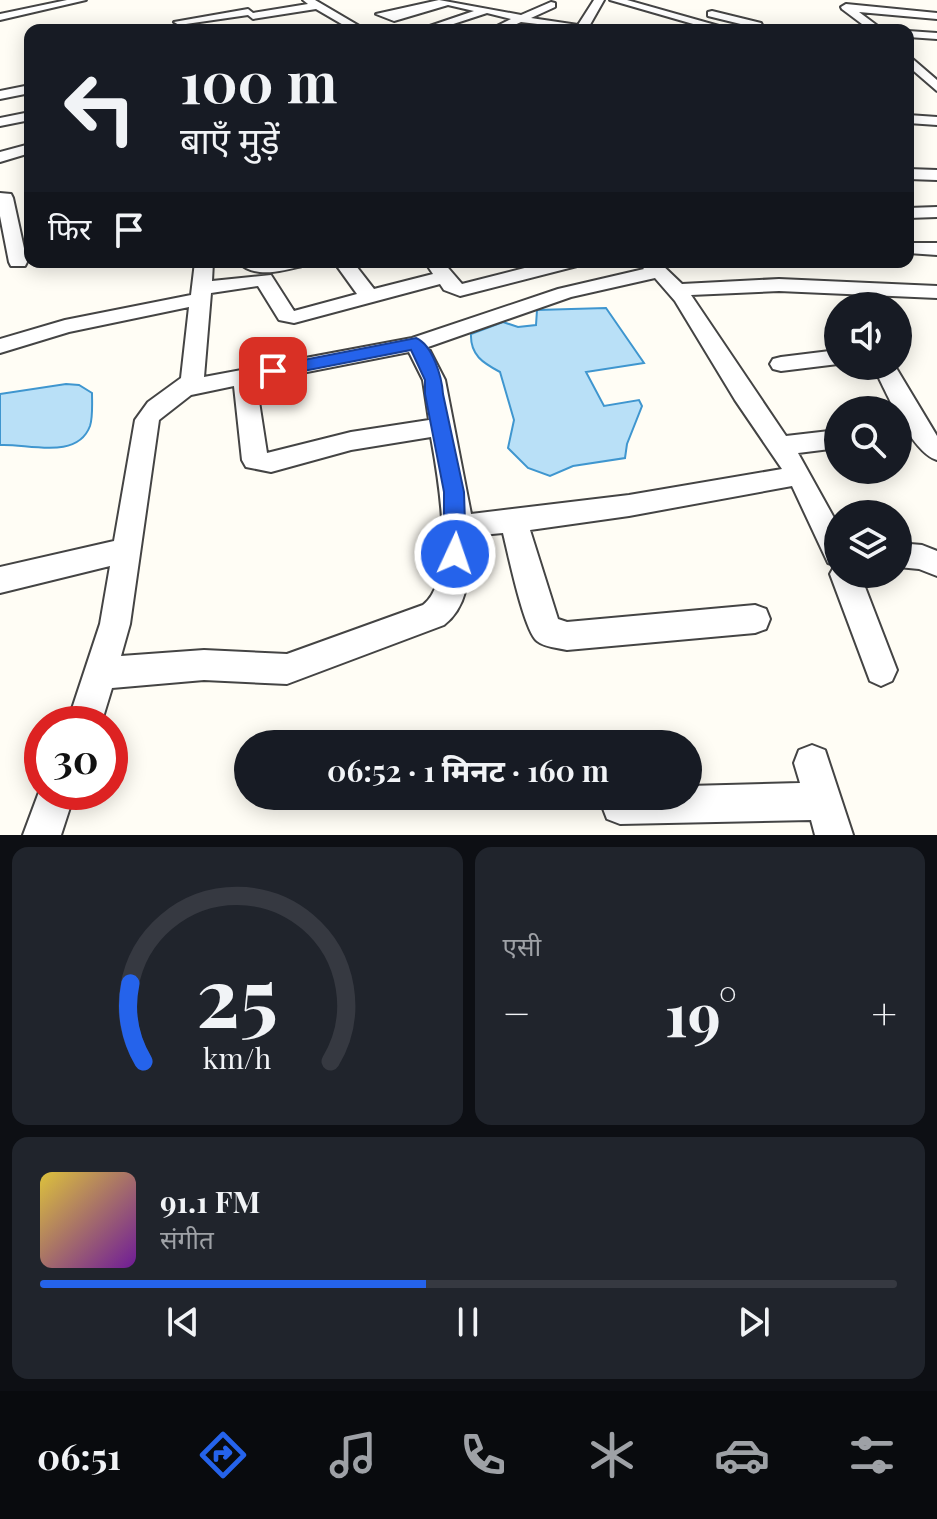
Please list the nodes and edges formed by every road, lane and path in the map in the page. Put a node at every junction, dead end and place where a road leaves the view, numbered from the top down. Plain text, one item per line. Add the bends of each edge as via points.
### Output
1 (81, 0) edge
2 (236, 0) edge
3 (338, 0) edge
4 (599, 0) edge
5 (615, 0) edge
6 (656, 0) edge
7 (838, 0) edge
8 (448, 1) edge
9 (314, 3) edge
10 (519, 3) dead end
11 (177, 8) dead end
12 (849, 9) junction
13 (486, 10) junction
14 (937, 16) edge
15 (0, 17) edge
16 (257, 20) edge
17 (521, 22) edge
18 (179, 24) edge
19 (205, 24) edge
20 (236, 24) edge
21 (350, 24) edge
22 (443, 24) edge
23 (585, 24) edge
24 (705, 24) edge
25 (753, 24) edge
26 (869, 24) edge
27 (914, 34) edge
28 (937, 36) edge
29 (914, 60) edge
30 (914, 79) edge
31 (934, 80) edge
32 (24, 90) edge
33 (0, 95) edge
34 (24, 103) edge
35 (0, 108) edge
36 (24, 117) edge
37 (914, 119) edge
38 (937, 121) edge
39 (0, 122) edge
40 (24, 150) edge
41 (0, 157) edge
42 (24, 167) edge
43 (0, 173) edge
44 (914, 174) edge
45 (937, 175) edge
46 (0, 198) edge
47 (937, 212) edge
48 (914, 213) edge
49 (24, 222) edge
50 (10, 224) junction
51 (914, 248) edge
52 (937, 249) edge
53 (16, 262) edge
54 (204, 268) edge
55 (348, 268) edge
56 (547, 268) edge
57 (649, 268) edge
58 (653, 268) edge
59 (438, 269) edge
60 (841, 287) junction
61 (677, 290) junction
62 (844, 292) edge
63 (937, 292) edge
64 (202, 294) junction
65 (369, 296) junction
66 (416, 344) junction
67 (0, 346) edge
68 (824, 359) edge
69 (781, 364) dead end
70 (244, 377) junction
71 (186, 388) junction
72 (441, 427) junction
73 (912, 432) edge
74 (824, 441) edge
75 (780, 446) junction
76 (937, 451) edge
77 (800, 475) junction
78 (514, 522) junction
79 (824, 525) edge
80 (457, 526) junction
81 (127, 550) junction
82 (912, 556) edge
83 (937, 564) edge
84 (0, 580) edge
85 (851, 588) edge
86 (755, 619) dead end
87 (881, 670) dead end
88 (100, 673) junction
89 (90, 706) edge
90 (812, 763) dead end
91 (51, 810) edge
92 (690, 810) edge
93 (829, 818) edge
94 (42, 835) edge

1 - 15 street
2 - 16 street
3 - 9 street
4 - 23 street
5 - 24 street
6 - 25 street
7 - 12 street
8 - 8 street via 394,18 381,14 412,7
8 - 13 street
9 - 16 street
9 - 21 street
10 - 17 street via 547,7
11 - 18 street
12 - 14 street
12 - 26 street
13 - 17 street
13 - 22 street
16 - 19 street
16 - 20 street
27 - 28 street
29 - 31 street
30 - 31 street
32 - 33 street
34 - 35 street
36 - 39 street
37 - 38 street
40 - 41 street
42 - 43 street
44 - 45 street
46 - 50 street via 5,198
47 - 48 street
49 - 50 street
50 - 53 street
51 - 52 street
54 - 64 street
55 - 65 street
56 - 59 street via 468,289 454,289
57 - 66 street
58 - 61 street
59 - 65 street
60 - 61 street
60 - 62 street
60 - 63 street
61 - 75 street
64 - 65 street via 264,279 286,316 294,317
64 - 67 street
64 - 71 street via 192,379
66 - 70 street
66 - 72 street via 434,380
68 - 69 street
70 - 71 street
70 - 72 street via 258,462 271,463 349,440
71 - 81 street via 153,409 147,420
72 - 80 street
73 - 76 street
74 - 75 street
75 - 77 street
77 - 78 street
77 - 79 street
78 - 80 street
78 - 86 street via 542,623 555,635
80 - 88 street via 452,591 433,615 287,669 204,665
81 - 84 street
81 - 88 street via 115,624
82 - 83 street
85 - 87 street
88 - 89 street
90 - 93 street
91 - 94 street
92 - 93 street

